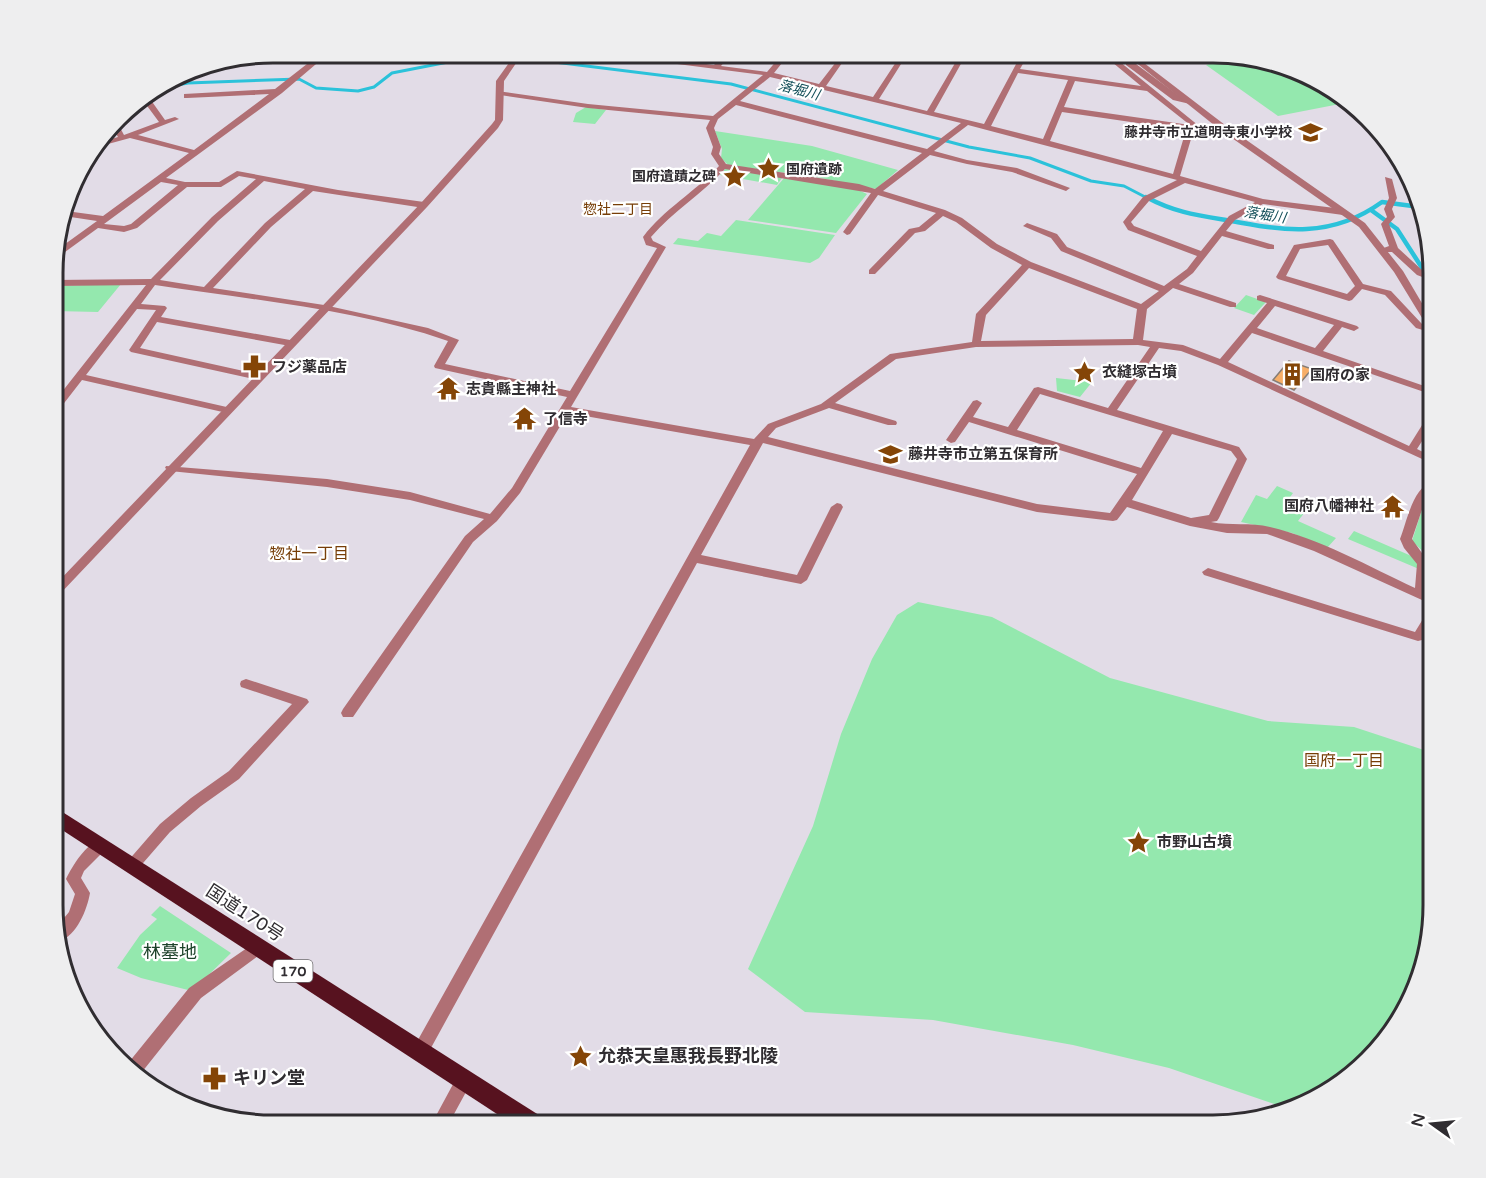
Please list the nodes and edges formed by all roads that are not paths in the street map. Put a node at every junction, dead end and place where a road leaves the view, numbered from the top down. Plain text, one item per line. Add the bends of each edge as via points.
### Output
1 (312, 63) edge
2 (512, 63) edge
3 (690, 63) edge
4 (720, 63) edge
5 (778, 63) edge
6 (839, 63) edge
7 (899, 63) edge
8 (958, 63) edge
9 (1020, 63) edge
10 (1117, 63) edge
11 (1129, 63) edge
12 (1140, 63) edge
13 (717, 66) junction
14 (1016, 70) junction
15 (769, 74) junction
16 (1072, 79) junction
17 (821, 87) junction
18 (1148, 89) junction
19 (279, 91) junction
20 (500, 93) junction
21 (219, 94) junction
22 (187, 96) dead end
23 (875, 100) junction
24 (734, 102) junction
25 (1190, 102) junction
26 (149, 103) edge
27 (215, 105) dead end
28 (1059, 110) junction
29 (929, 114) junction
30 (175, 118) dead end
31 (715, 118) junction
32 (163, 122) junction
33 (966, 123) junction
34 (986, 128) junction
35 (1190, 128) junction
36 (120, 130) edge
37 (125, 136) junction
38 (111, 142) dead end
39 (1047, 142) junction
40 (927, 151) junction
41 (197, 153) junction
42 (723, 166) junction
43 (262, 178) junction
44 (1180, 178) junction
45 (159, 179) junction
46 (1388, 179) dead end
47 (185, 184) junction
48 (311, 188) junction
49 (1066, 188) dead end
50 (876, 192) junction
51 (1262, 201) junction
52 (424, 205) junction
53 (942, 212) junction
54 (1344, 212) junction
55 (71, 216) edge
56 (100, 222) junction
57 (1027, 226) dead end
58 (847, 232) dead end
59 (1222, 233) junction
60 (1271, 247) dead end
61 (65, 249) edge
62 (1381, 249) junction
63 (1394, 249) junction
64 (1203, 255) junction
65 (1028, 264) junction
66 (872, 272) dead end
67 (1423, 274) edge
68 (153, 282) junction
69 (63, 283) edge
70 (1360, 285) junction
71 (1169, 287) junction
72 (206, 290) junction
73 (1260, 298) dead end
74 (1273, 302) junction
75 (133, 306) junction
76 (1233, 306) dead end
77 (324, 308) junction
78 (1142, 308) junction
79 (1423, 312) edge
80 (155, 319) junction
81 (1340, 323) junction
82 (1423, 327) edge
83 (1354, 328) dead end
84 (1251, 329) junction
85 (1138, 342) junction
86 (290, 343) junction
87 (976, 344) junction
88 (1157, 344) junction
89 (1317, 352) junction
90 (1222, 363) junction
91 (81, 377) junction
92 (258, 377) junction
93 (1423, 389) edge
94 (573, 394) junction
95 (63, 398) edge
96 (977, 403) dead end
97 (827, 404) junction
98 (564, 409) junction
99 (227, 410) junction
100 (1111, 411) junction
101 (966, 418) junction
102 (892, 423) dead end
103 (1170, 429) junction
104 (1011, 430) junction
105 (1423, 431) edge
106 (951, 440) dead end
107 (759, 441) junction
108 (1411, 450) junction
109 (1423, 456) edge
110 (170, 468) junction
111 (1142, 472) junction
112 (1423, 495) edge
113 (1125, 502) junction
114 (837, 507) dead end
115 (493, 518) junction
116 (1190, 522) junction
117 (694, 558) junction
118 (1423, 562) edge
119 (1423, 571) edge
120 (1208, 572) dead end
121 (63, 583) edge
122 (1420, 594) junction
123 (1423, 596) edge
124 (1423, 629) edge
125 (246, 684) dead end
126 (348, 713) dead end
127 (63, 820) edge
128 (101, 845) junction
129 (132, 866) junction
130 (65, 929) edge
131 (257, 948) junction
132 (420, 1052) junction
133 (137, 1065) edge
134 (464, 1081) junction
135 (445, 1115) edge
136 (518, 1115) edge

1 - 19 street
2 - 20 street via 500,81
3 - 13 street
4 - 13 street
5 - 15 street
6 - 17 street
7 - 23 street
8 - 29 street
9 - 14 street
10 - 18 street
11 - 25 street via 1176,98
12 - 25 street
13 - 15 street
14 - 16 street
14 - 34 street
15 - 17 street
15 - 24 street
16 - 18 street
16 - 28 street
17 - 23 street
18 - 35 street via 1195,126
19 - 21 street
19 - 41 street
20 - 31 street
20 - 52 street via 499,120 495,126
21 - 22 street
21 - 27 street
23 - 29 street
24 - 31 street
24 - 40 street
25 - 54 street
26 - 32 street
28 - 35 street
28 - 39 street
29 - 33 street
30 - 32 street
31 - 42 street via 710,128 717,147 715,154
32 - 37 street
33 - 34 street
33 - 40 street
34 - 39 street
35 - 44 street
36 - 37 street
37 - 38 street
37 - 41 street
39 - 44 street
40 - 49 street via 1014,170
40 - 50 street
41 - 45 street
42 - 50 street
42 - 94 street via 708,184 656,224 647,237 649,243 662,247
43 - 47 street via 237,173 221,185
43 - 48 street
43 - 68 street via 214,219
44 - 51 street
44 - 64 street via 1146,199 1127,222 1131,228
45 - 47 street
45 - 56 street
46 - 63 street via 1393,198 1388,209 1391,217 1385,224
47 - 56 street via 134,226 124,229
48 - 52 street
48 - 72 street via 268,225
50 - 53 street
50 - 58 street
51 - 54 street
51 - 59 street via 1231,221
52 - 77 street
53 - 65 street
53 - 66 street via 922,229 912,231
54 - 62 street via 1362,225
55 - 56 street
56 - 61 street
57 - 71 street via 1054,236 1064,249
59 - 60 street
59 - 64 street
62 - 63 street
62 - 79 street
63 - 67 street
64 - 71 street via 1191,271
65 - 78 street
65 - 87 street via 981,314
68 - 69 street
68 - 72 street
68 - 75 street
70 - 70 street via 1349,298 1281,277 1297,247 1330,242
70 - 82 street via 1388,293
71 - 76 street
71 - 78 street
72 - 77 street
73 - 74 street
74 - 81 street
74 - 84 street
75 - 80 street via 162,308
75 - 91 street
77 - 86 street
77 - 94 street via 454,340 439,366
78 - 85 street
80 - 86 street
80 - 92 street via 134,350
81 - 83 street
81 - 89 street
84 - 89 street
84 - 90 street
85 - 87 street
85 - 88 street
86 - 92 street
87 - 97 street via 893,356
88 - 90 street via 1183,348
88 - 100 street
89 - 93 street
90 - 108 street
91 - 95 street
91 - 99 street
92 - 99 street
94 - 98 street
96 - 101 street
97 - 102 street
97 - 107 street via 772,426
98 - 107 street
98 - 115 street via 516,490
99 - 110 street
100 - 103 street
100 - 104 street via 1038,390
101 - 104 street
101 - 106 street
103 - 111 street
103 - 116 street via 1235,449 1242,459 1214,518
104 - 111 street
105 - 108 street
107 - 113 street via 1038,508 1113,517
107 - 117 street
108 - 109 street
110 - 115 street via 327,483 410,496
110 - 121 street
111 - 113 street
112 - 118 street via 1406,539
113 - 116 street
114 - 117 street via 801,580
115 - 126 street via 469,539
116 - 122 street via 1227,529 1268,530
117 - 132 street
119 - 122 street
120 - 124 street via 1418,637
122 - 123 street
125 - 129 street via 302,702 234,775 165,828
127 - 128 highway, 国道170号 / 170
128 - 129 highway, 国道170号 / 170
128 - 130 street via 73,879 83,893 81,905
129 - 131 highway, 国道170号 / 170
131 - 132 highway, 国道170号 / 170
131 - 133 street via 195,993
132 - 134 highway, 国道170号 / 170
134 - 135 street
134 - 136 highway, 国道170号 / 170

